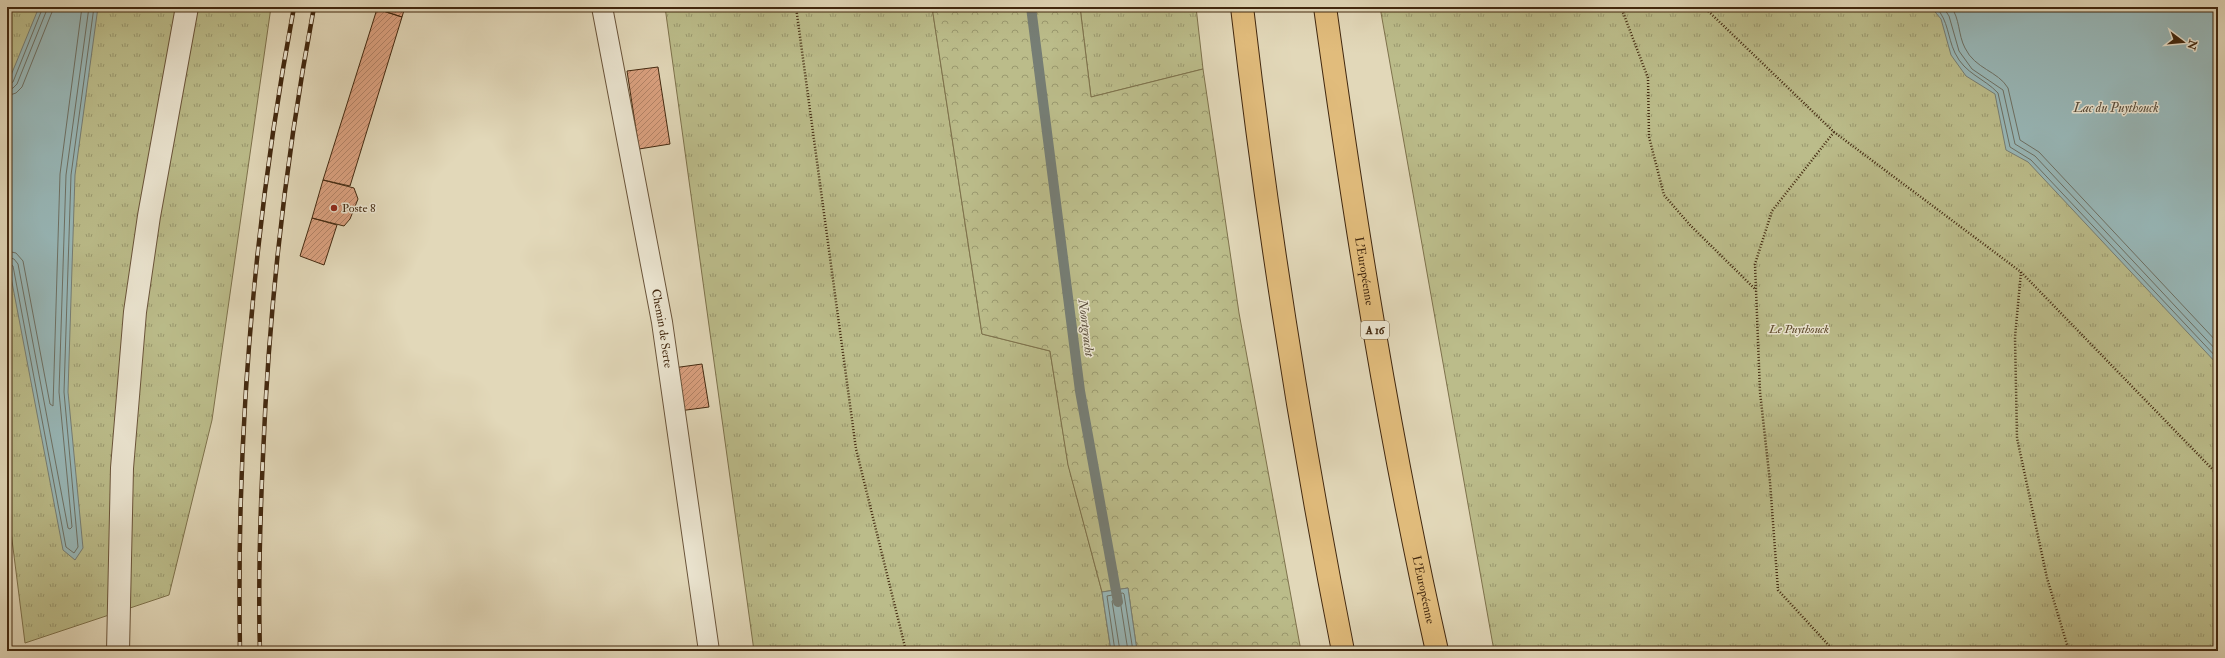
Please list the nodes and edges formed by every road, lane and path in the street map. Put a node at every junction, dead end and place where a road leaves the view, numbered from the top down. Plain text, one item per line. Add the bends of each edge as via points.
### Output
1 (187, 7) edge
2 (602, 7) edge
3 (796, 7) edge
4 (1242, 7) edge
5 (1325, 7) edge
6 (1621, 7) edge
7 (1704, 7) edge
8 (1834, 132) junction
9 (2021, 272) junction
10 (1756, 290) junction
11 (2218, 475) edge
12 (118, 651) edge
13 (709, 651) edge
14 (906, 651) edge
15 (1343, 651) edge
16 (1437, 651) edge
17 (1834, 651) edge
18 (2069, 651) edge

1 - 12 street via 149,216 135,312 122,468
2 - 13 lane, Chemin de Serte via 662,322
3 - 14 path via 856,449
4 - 15 highway via 1293,372
5 - 16 highway, L'Européenne / A 16 via 1380,365
6 - 10 path via 1648,78 1649,137 1664,195 1690,225
7 - 8 path
8 - 9 path
8 - 10 path via 1772,211 1755,264
9 - 11 path
9 - 18 path via 2015,337 2017,438 2047,578
10 - 17 path via 1760,392 1778,590

